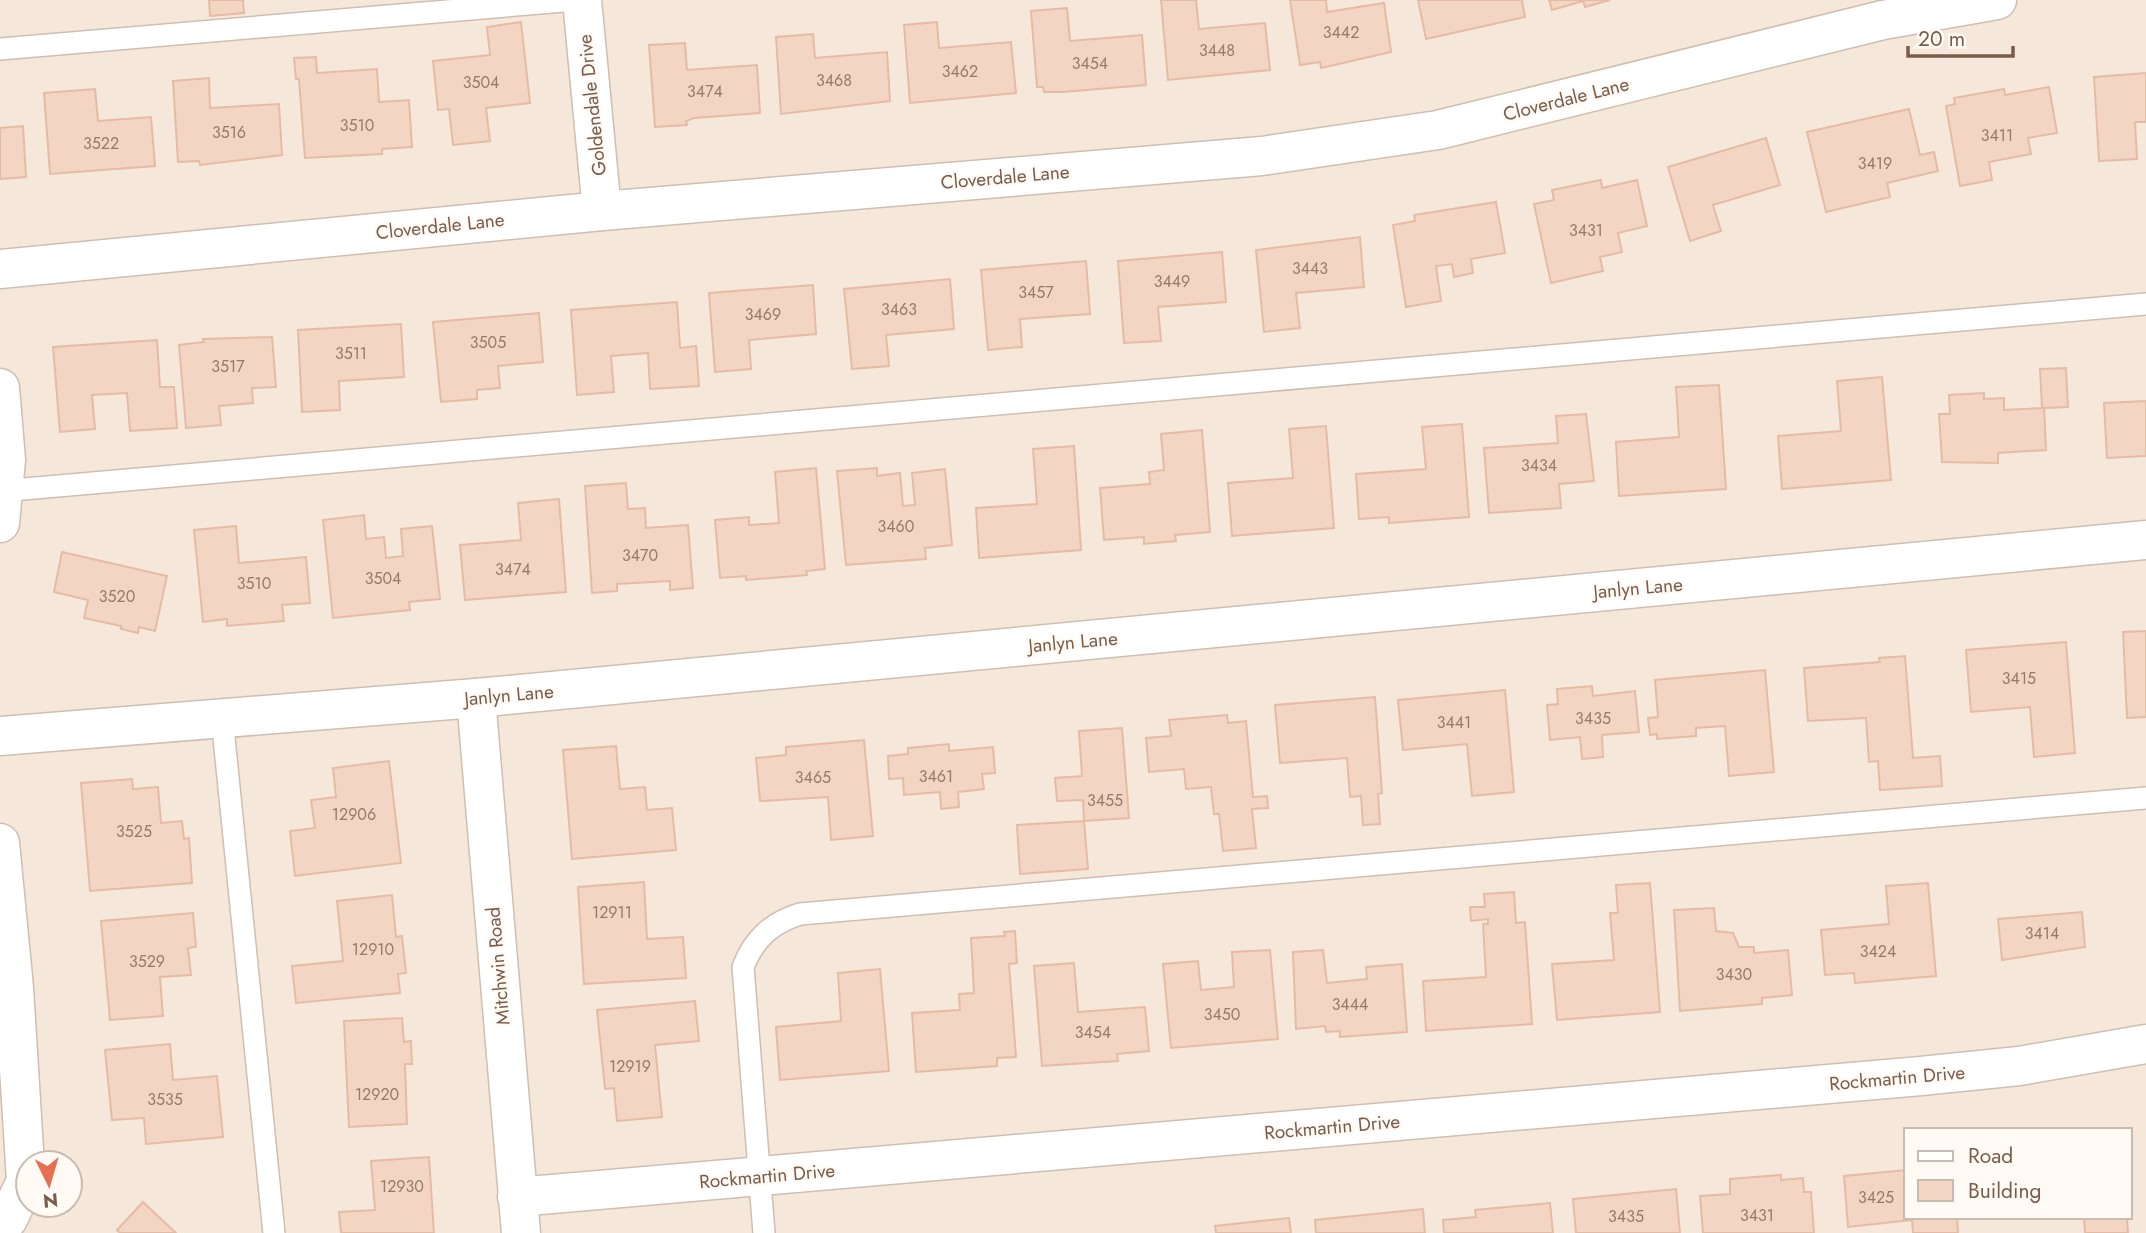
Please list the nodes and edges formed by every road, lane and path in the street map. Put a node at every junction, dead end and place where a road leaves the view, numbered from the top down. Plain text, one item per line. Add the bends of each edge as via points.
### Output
1 (576, 0) edge
2 (582, 0) edge
3 (1997, 0) edge
4 (0, 49) edge
5 (602, 211) junction
6 (0, 269) edge
7 (2146, 304) edge
8 (0, 388) edge
9 (1, 502) edge
10 (2146, 540) edge
11 (476, 698) junction
12 (222, 718) junction
13 (0, 736) edge
14 (2146, 798) edge
15 (0, 843) edge
16 (7, 988) edge
17 (2146, 1044) edge
18 (758, 1177) junction
19 (519, 1215) edge
20 (0, 1223) edge
21 (274, 1233) edge
22 (764, 1233) edge

1 - 4 lane
2 - 5 street, Goldendale Drive
3 - 5 street, Cloverdale Lane via 1883,20 1438,130 1262,156
5 - 6 street, Cloverdale Lane
7 - 9 lane via 576,439
8 - 9 street via 6,460
10 - 11 street, Janlyn Lane
11 - 12 street, Janlyn Lane
11 - 19 street, Mitchwin Road
12 - 13 street, Janlyn Lane
12 - 21 lane
14 - 18 lane via 800,914 782,919 765,932 743,967
15 - 16 street
16 - 20 street via 26,1181 8,1219
17 - 18 street, Rockmartin Drive via 2019,1066 1921,1076
18 - 19 street, Rockmartin Drive
18 - 22 lane

